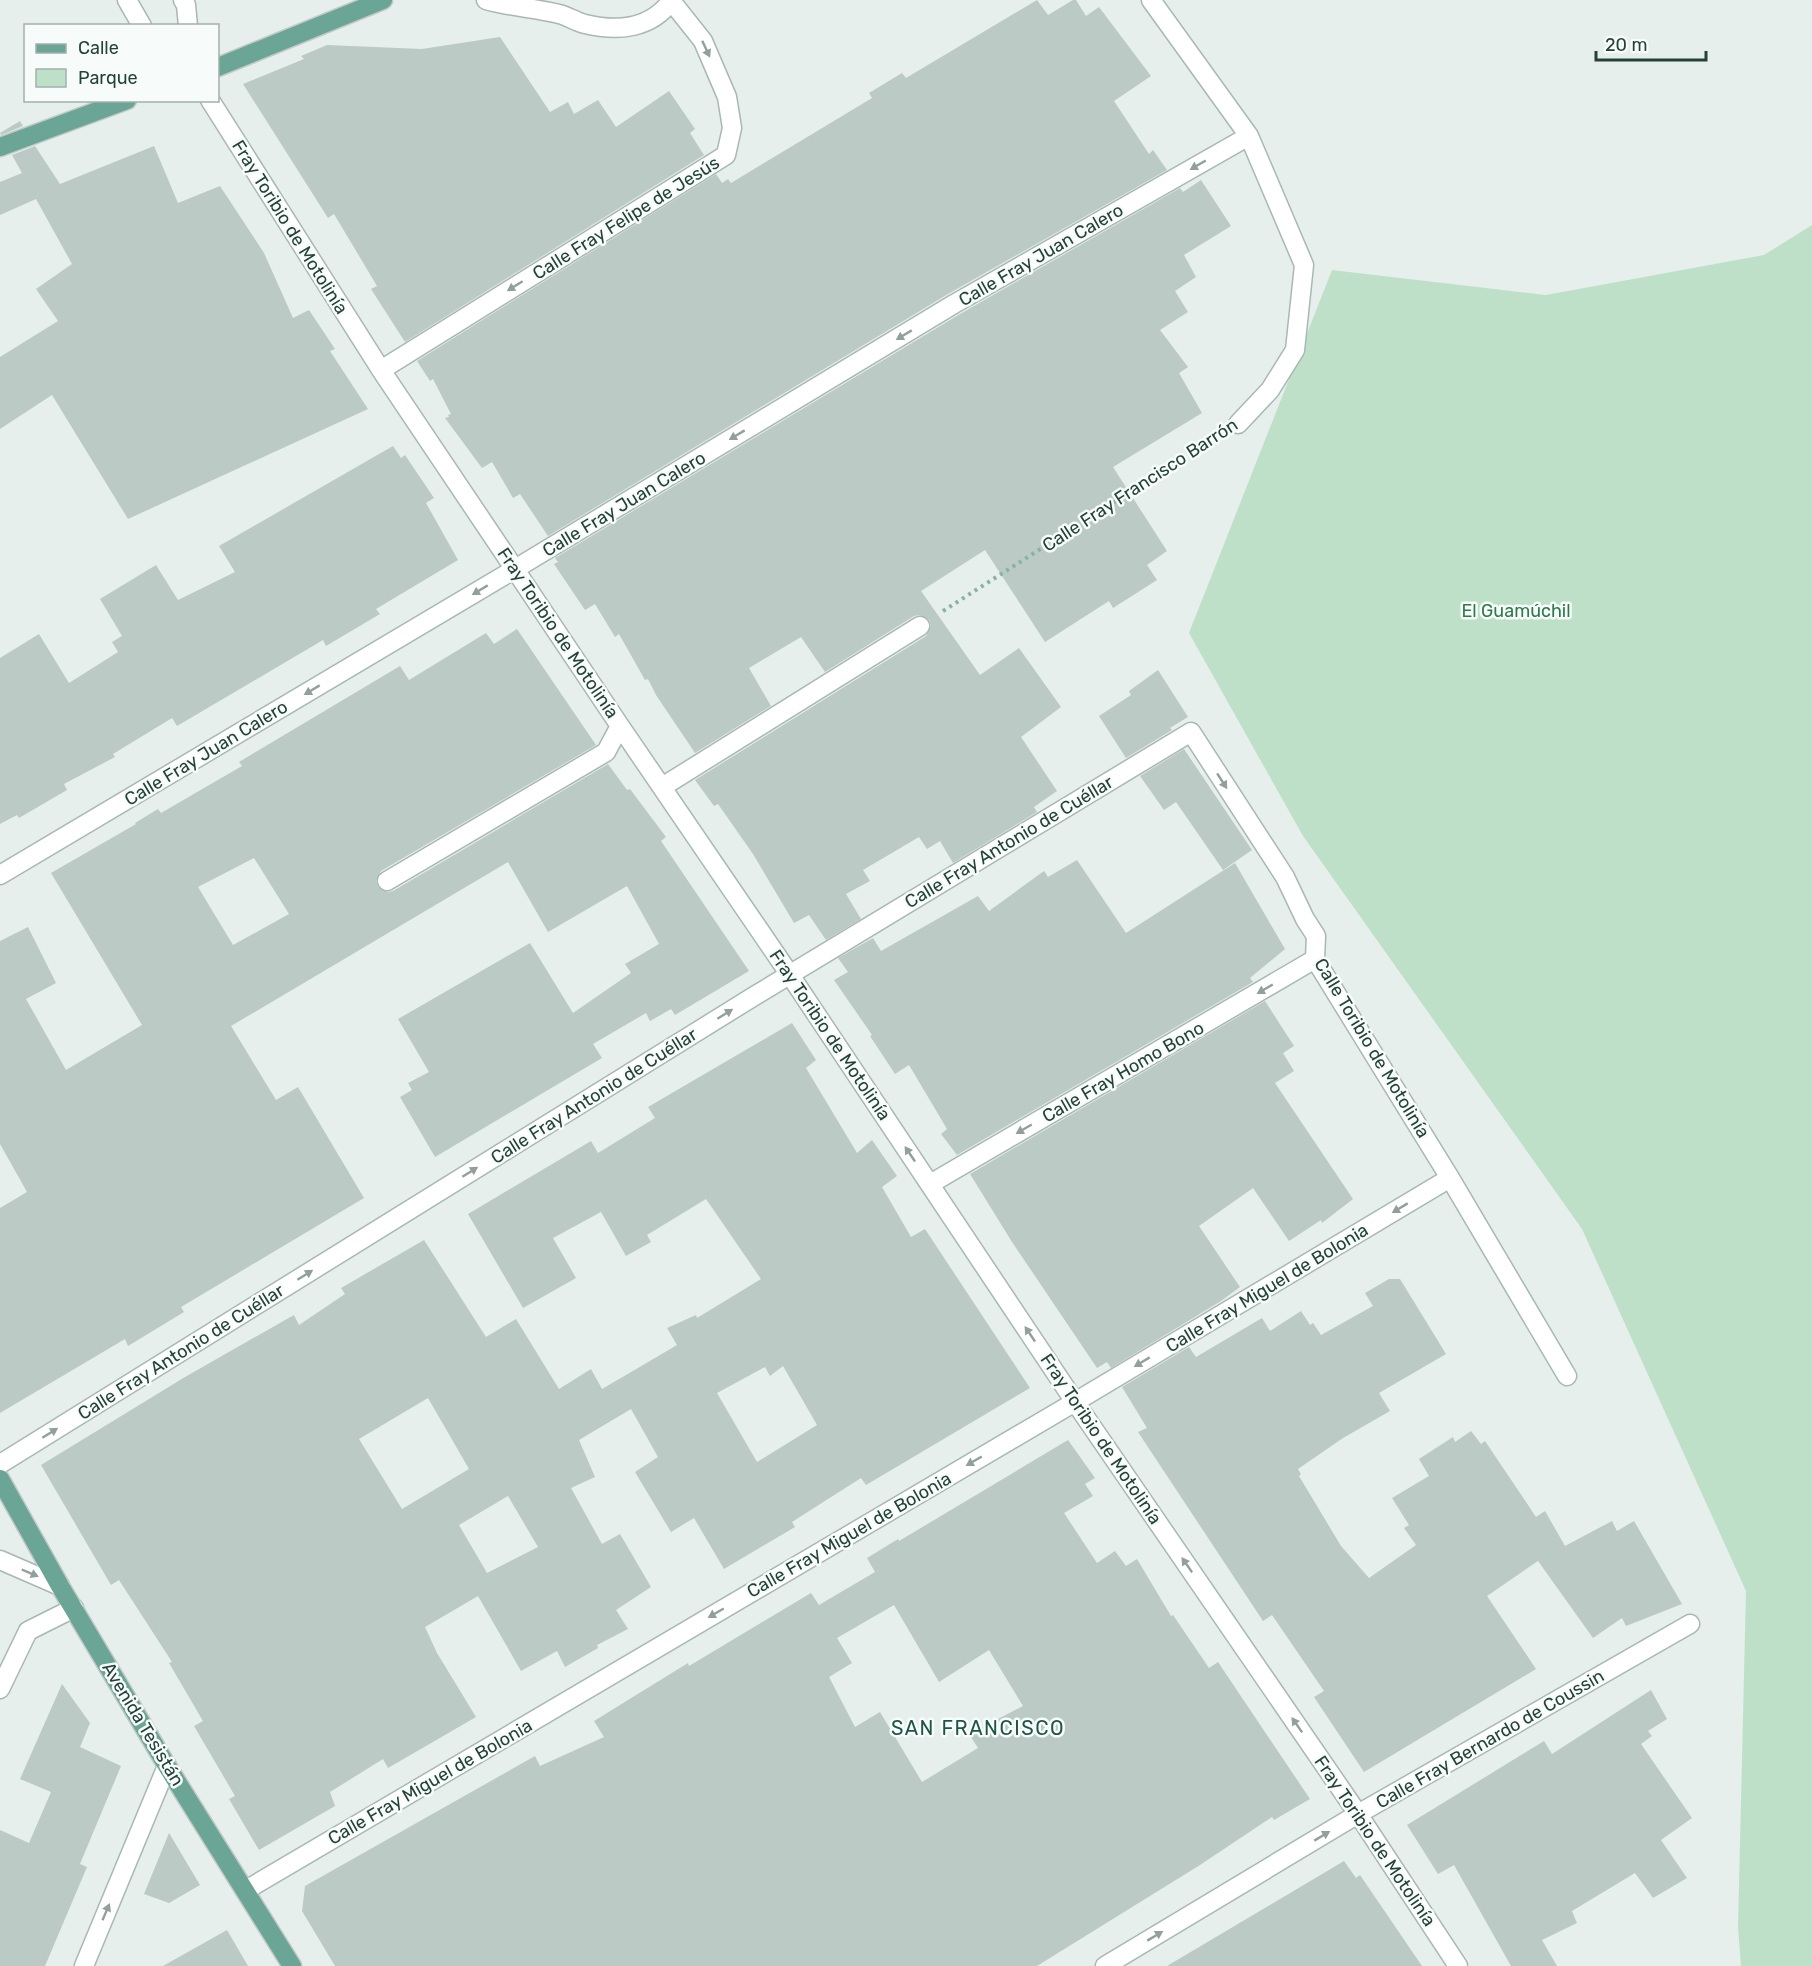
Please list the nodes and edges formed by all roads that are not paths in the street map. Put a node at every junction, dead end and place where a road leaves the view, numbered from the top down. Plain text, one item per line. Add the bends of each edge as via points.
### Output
1 (128, 0) edge
2 (183, 0) edge
3 (383, 0) edge
4 (486, 0) edge
5 (1151, 0) edge
6 (672, 1) edge
7 (556, 7) edge
8 (141, 24) edge
9 (188, 24) edge
10 (219, 67) edge
11 (122, 102) edge
12 (211, 102) edge
13 (1249, 136) junction
14 (0, 147) edge
15 (381, 370) junction
16 (1238, 424) road end
17 (515, 569) junction
18 (920, 626) road end
19 (620, 726) junction
20 (1191, 732) joint
21 (662, 787) junction
22 (0, 875) edge
23 (387, 881) dead end
24 (1315, 959) junction
25 (790, 975) junction
26 (1450, 1178) junction
27 (930, 1184) junction
28 (1567, 1376) dead end
29 (1075, 1402) junction
30 (0, 1464) edge
31 (0, 1479) edge
32 (0, 1560) edge
33 (60, 1586) junction
34 (74, 1608) junction
35 (1690, 1624) dead end
36 (0, 1689) edge
37 (167, 1766) junction
38 (1358, 1814) junction
39 (246, 1890) junction
40 (84, 1966) edge
41 (292, 1966) edge
42 (1105, 1966) edge
43 (1458, 1966) edge

1 - 8 street
2 - 9 street
3 - 10 main road
4 - 7 street
5 - 13 street, Calle Fray Francisco Barrón
6 - 7 street via 644,24 624,28 582,24
6 -> 15 street, Calle Fray Felipe de Jesús via 703,41 727,98 732,128 726,156
11 - 14 main road
12 - 15 street, Fray Toribio de Motolinía
13 - 16 street, Calle Fray Francisco Barrón via 1304,266 1295,350 1270,390
13 -> 17 street, Calle Fray Juan Calero via 954,304
15 - 17 street, Fray Toribio de Motolinía
17 - 19 street, Fray Toribio de Motolinía
17 -> 22 street, Calle Fray Juan Calero
18 - 21 street
19 - 21 street, Fray Toribio de Motolinía
19 - 23 street via 606,752
20 -> 24 street, Calle Toribio de Motolinía via 1285,877 1316,936
20 - 25 street, Calle Fray Antonio de Cuéllar
21 - 25 street, Fray Toribio de Motolinía
24 - 26 street, Calle Toribio de Motolinía
24 -> 27 street, Calle Fray Homo Bono
27 -> 25 street, Fray Toribio de Motolinía
30 -> 25 street, Calle Fray Antonio de Cuéllar
26 - 28 street, Calle Toribio de Motolinía
26 -> 29 street, Calle Fray Miguel de Bolonia
29 -> 27 street, Fray Toribio de Motolinía
38 -> 29 street, Fray Toribio de Motolinía
29 -> 39 street, Calle Fray Miguel de Bolonia
31 - 33 main road, Avenida Tesistán
32 -> 33 street
33 - 34 main road, Avenida Tesistán
34 - 36 street via 28,1631
34 - 37 main road, Avenida Tesistán
35 - 38 street, Calle Fray Bernardo de Coussin
37 - 39 main road, Avenida Tesistán
40 -> 37 street
42 -> 38 street, Calle Fray Bernardo de Coussin
38 - 43 street, Fray Toribio de Motolinía
39 - 41 main road, Avenida Tesistán

